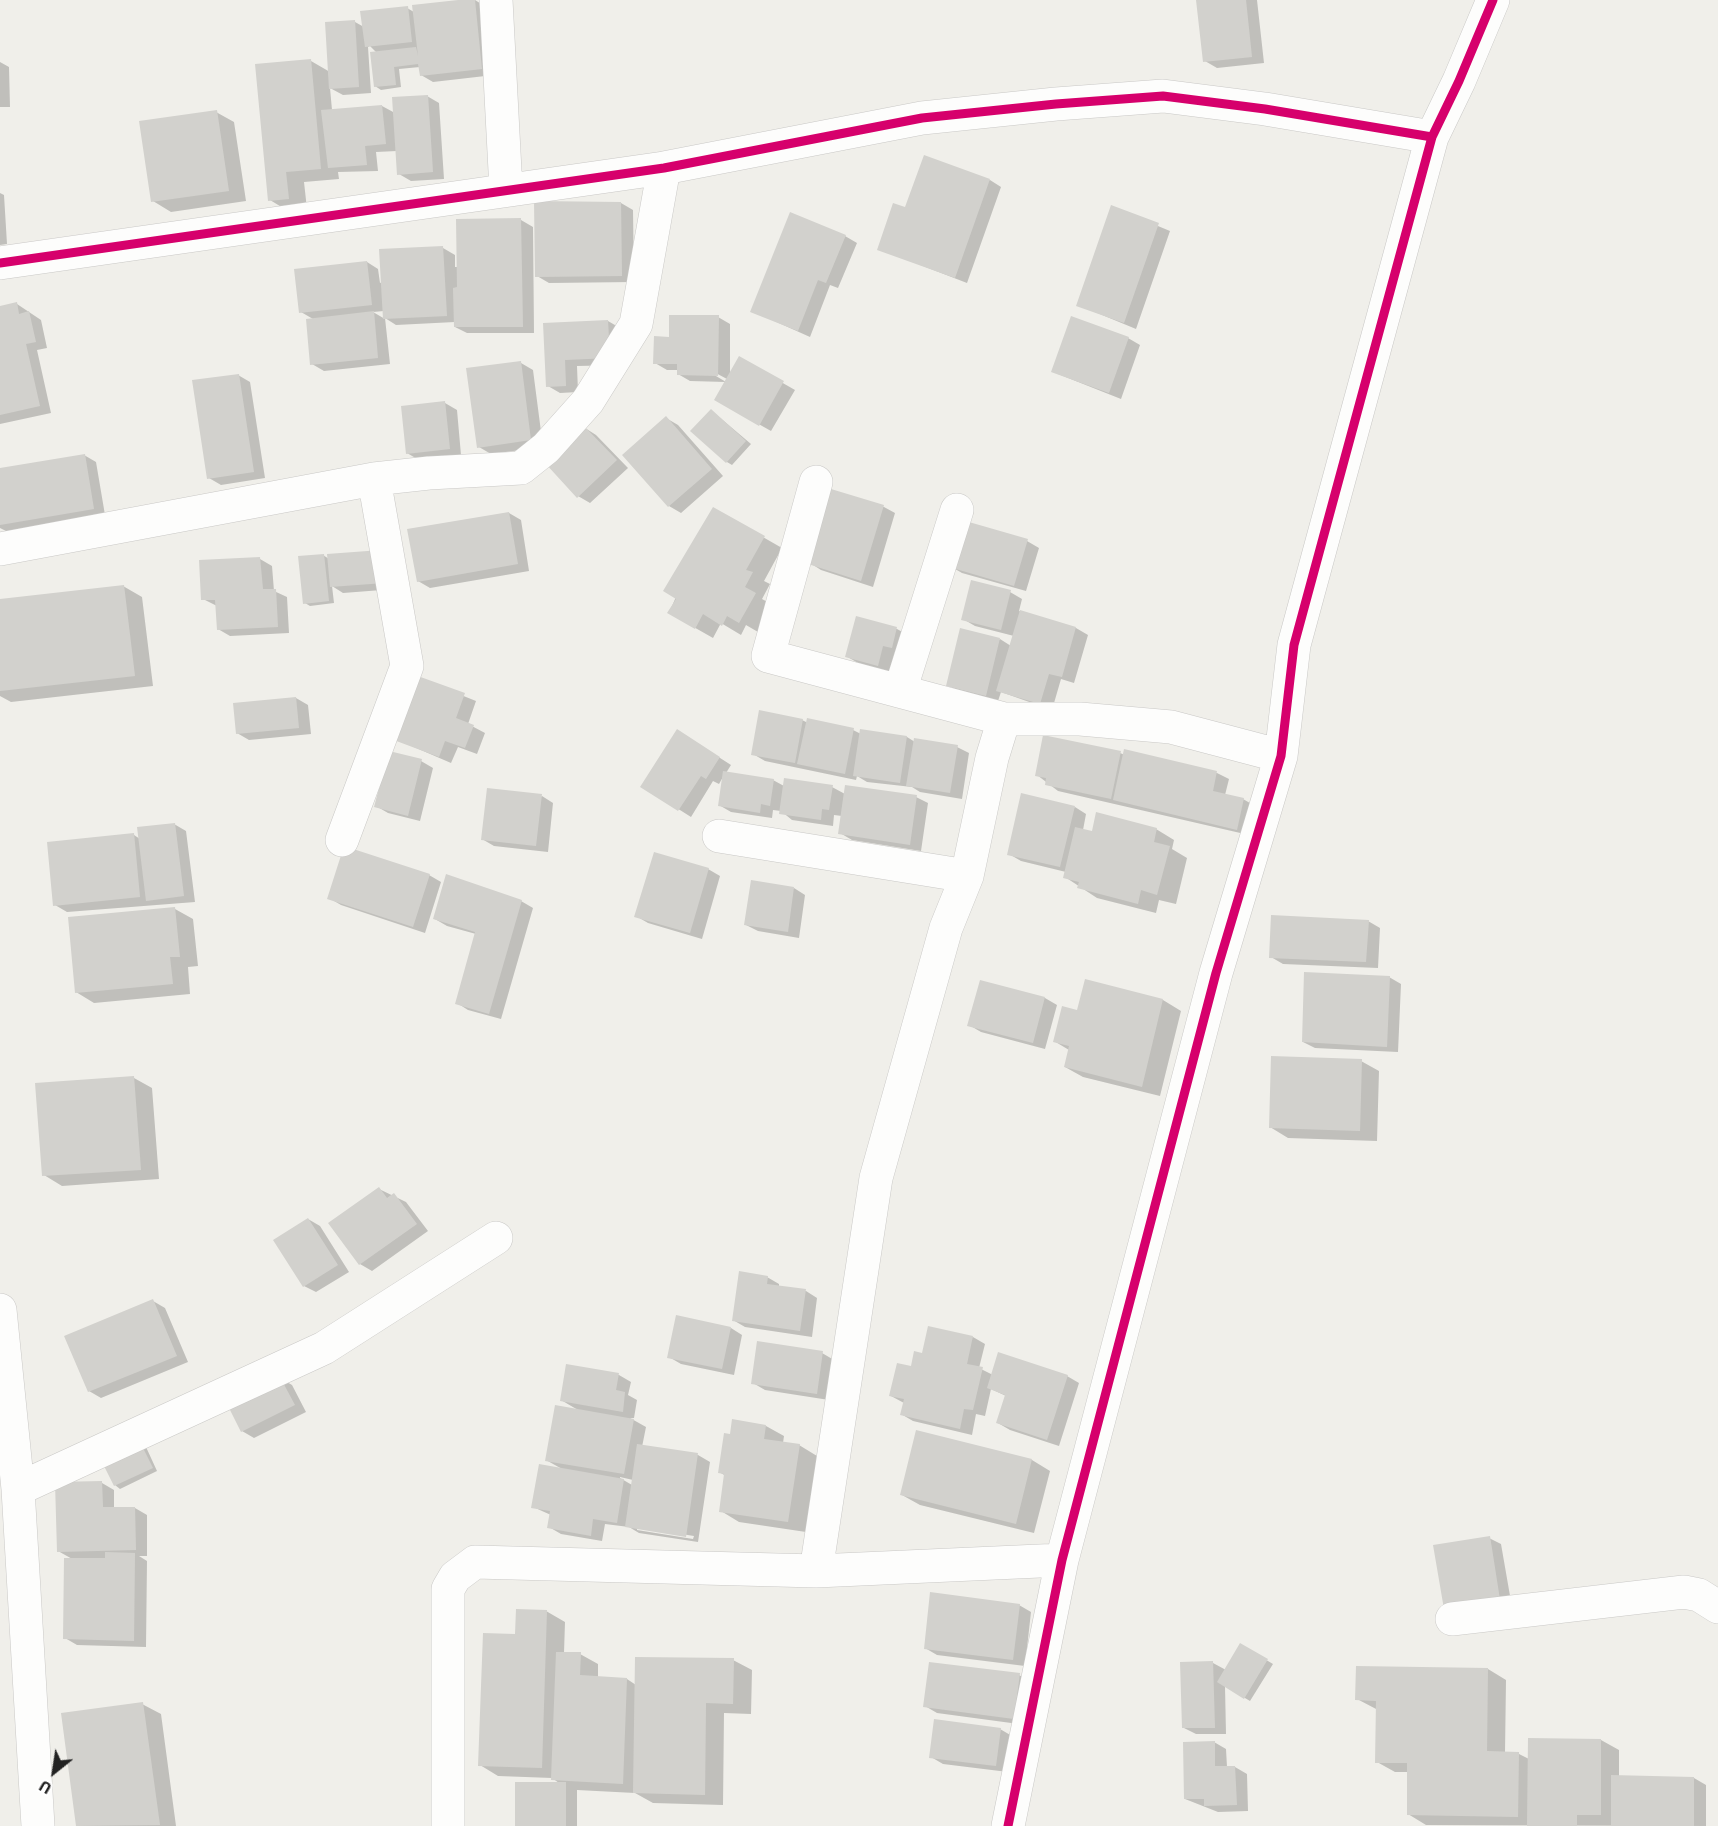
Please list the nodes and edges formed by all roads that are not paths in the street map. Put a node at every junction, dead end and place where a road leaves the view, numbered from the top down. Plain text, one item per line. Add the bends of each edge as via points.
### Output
1 (496, 0) edge
2 (1493, 0) edge
3 (1432, 137) junction
4 (664, 168) junction
5 (506, 190) junction
6 (0, 263) edge
7 (375, 479) junction
8 (816, 482) dead end
9 (957, 510) dead end
10 (0, 549) edge
11 (900, 691) junction
12 (1004, 719) junction
13 (1281, 756) junction
14 (719, 836) dead end
15 (342, 840) dead end
16 (967, 876) junction
17 (496, 1238) dead end
18 (0, 1310) edge
19 (18, 1489) junction
20 (1062, 1560) junction
21 (816, 1571) junction
22 (1718, 1607) edge
23 (1452, 1619) dead end
24 (38, 1826) edge
25 (448, 1826) edge
26 (1008, 1826) edge

1 - 5 street
2 - 3 street
3 - 4 street via 1163,96 922,118
3 - 13 street via 1294,645
4 - 5 street
4 - 7 street via 636,324 588,401 546,448 521,468
5 - 6 street
7 - 10 street
7 - 15 street via 407,666
8 - 11 street via 768,656
9 - 11 street
11 - 12 street
12 - 13 street via 1080,719 1171,727
12 - 16 street
13 - 20 street via 1216,973
14 - 16 street
16 - 21 street via 946,928 876,1178
17 - 19 street via 324,1348
18 - 19 street
19 - 24 street
20 - 21 street
20 - 26 street
21 - 25 street via 475,1562 455,1577 448,1589
22 - 23 street via 1699,1595 1684,1592

